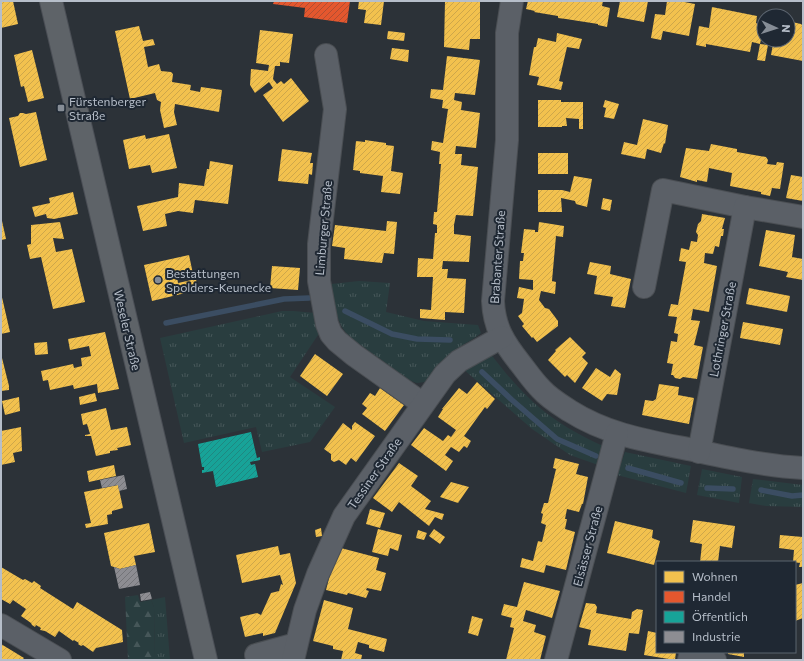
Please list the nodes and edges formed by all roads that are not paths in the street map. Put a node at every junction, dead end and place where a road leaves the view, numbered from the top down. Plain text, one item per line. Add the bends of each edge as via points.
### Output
1 (51, 1) edge
2 (512, 1) edge
3 (326, 55) dead end
4 (745, 207) junction
5 (803, 217) edge
6 (644, 286) dead end
7 (502, 337) junction
8 (423, 404) junction
9 (617, 433) junction
10 (699, 452) junction
11 (803, 468) edge
12 (1, 625) edge
13 (294, 652) edge
14 (203, 654) edge
15 (60, 660) edge
16 (258, 660) edge
17 (559, 660) edge
18 (689, 660) edge
19 (715, 660) edge

1 - 14 main road, Weseler Straße
2 - 7 street, Brabanter Straße via 507,32 507,140 493,301 493,314
3 - 8 street, Limburger Straße via 335,109 318,265 327,324 331,334 343,346
4 - 5 street
4 - 6 street via 663,190
4 - 10 street, Lothringer Straße
7 - 8 street, Tessiner Straße via 458,361
7 - 9 street, Brabanter Straße via 541,390 557,403 596,426
8 - 13 street, Tessiner Straße via 344,516 318,574
9 - 10 street, Brabanter Straße
9 - 17 street, Elsässer Straße
10 - 11 street, Brabanter Straße
12 - 15 street
13 - 16 street, Tessiner Straße via 256,655
18 - 19 street via 690,656

